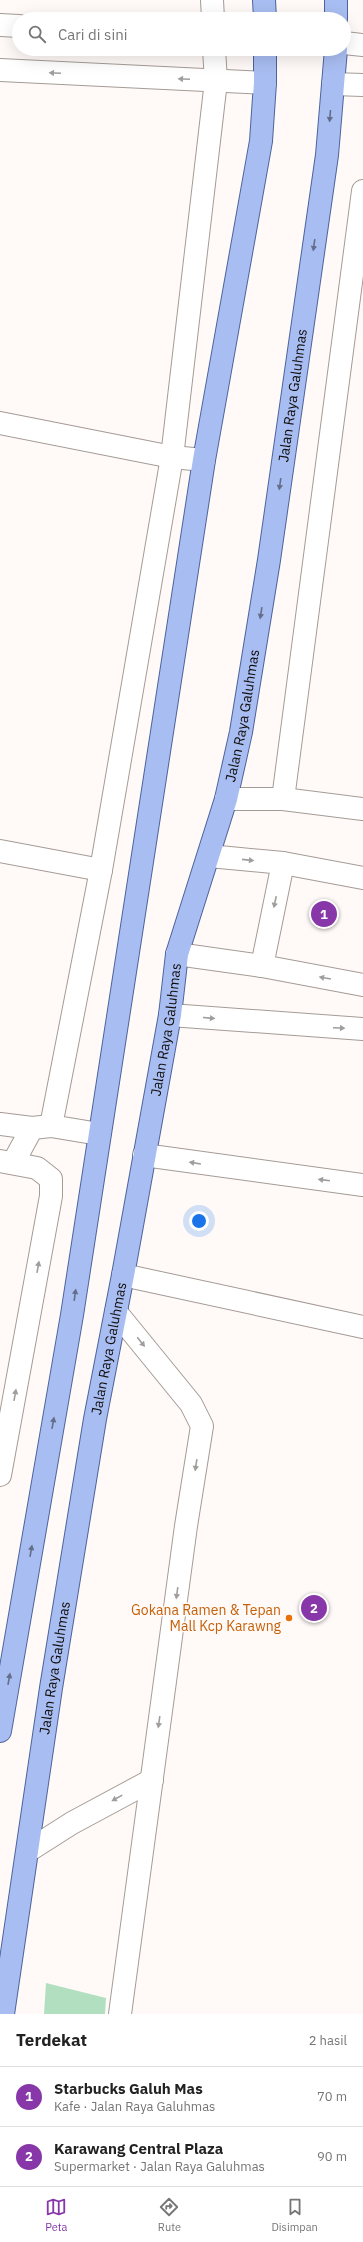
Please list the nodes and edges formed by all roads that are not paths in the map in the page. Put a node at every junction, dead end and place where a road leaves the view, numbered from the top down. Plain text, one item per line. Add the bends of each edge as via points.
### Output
1 (212, 0) edge
2 (264, 0) edge
3 (336, 0) edge
4 (213, 12) edge
5 (265, 12) edge
6 (336, 12) edge
7 (0, 25) edge
8 (12, 26) edge
9 (351, 44) edge
10 (363, 45) edge
11 (214, 56) edge
12 (265, 56) edge
13 (335, 56) edge
14 (0, 70) edge
15 (216, 81) junction
16 (265, 83) junction
17 (333, 84) junction
18 (363, 85) edge
19 (363, 191) edge
20 (0, 423) edge
21 (172, 457) junction
22 (204, 460) junction
23 (226, 799) junction
24 (283, 799) junction
25 (363, 809) edge
26 (0, 851) edge
27 (209, 856) junction
28 (283, 863) junction
29 (101, 870) junction
30 (363, 878) edge
31 (177, 954) junction
32 (262, 966) junction
33 (363, 985) edge
34 (170, 1015) junction
35 (363, 1029) edge
36 (0, 1124) edge
37 (42, 1127) junction
38 (99, 1134) junction
39 (144, 1155) junction
40 (6, 1162) edge
41 (363, 1185) edge
42 (123, 1275) junction
43 (116, 1312) junction
44 (363, 1327) edge
45 (0, 1475) edge
46 (0, 1731) edge
47 (152, 1780) junction
48 (28, 1851) junction
49 (3, 2014) edge
50 (120, 2014) edge

1 - 4 street
2 - 5 main road
3 - 6 main road
7 - 8 street
9 - 10 street
11 - 15 street
12 - 16 main road
13 - 17 main road, Jalan Raya Galuhmas
15 -> 14 street
15 - 16 street
15 - 21 street
16 - 22 main road via 261,141
17 - 18 street
17 -> 23 main road, Jalan Raya Galuhmas via 327,155 270,560 241,732
19 - 24 street
20 - 21 street
21 - 22 street
21 - 29 street
22 - 38 main road
23 - 24 street
23 - 27 main road, Jalan Raya Galuhmas
24 - 25 street
26 - 29 street
27 -> 28 street
27 - 31 main road, Jalan Raya Galuhmas
28 - 30 street
28 -> 32 street
29 - 37 street
31 - 32 street
31 - 34 main road, Jalan Raya Galuhmas
33 -> 32 street
34 -> 35 street
34 - 39 main road, Jalan Raya Galuhmas
36 - 37 street
37 - 38 street
37 - 40 street
46 -> 38 main road via 72,1316
41 -> 39 street
39 - 42 main road, Jalan Raya Galuhmas
45 -> 40 street via 51,1196 51,1179 36,1168
42 - 43 main road, Jalan Raya Galuhmas
42 - 44 street
43 -> 47 street via 191,1404 202,1426
43 - 48 main road, Jalan Raya Galuhmas via 95,1419 51,1688
47 -> 48 street via 72,1823
47 - 50 street
48 - 49 main road, Jalan Raya Galuhmas

